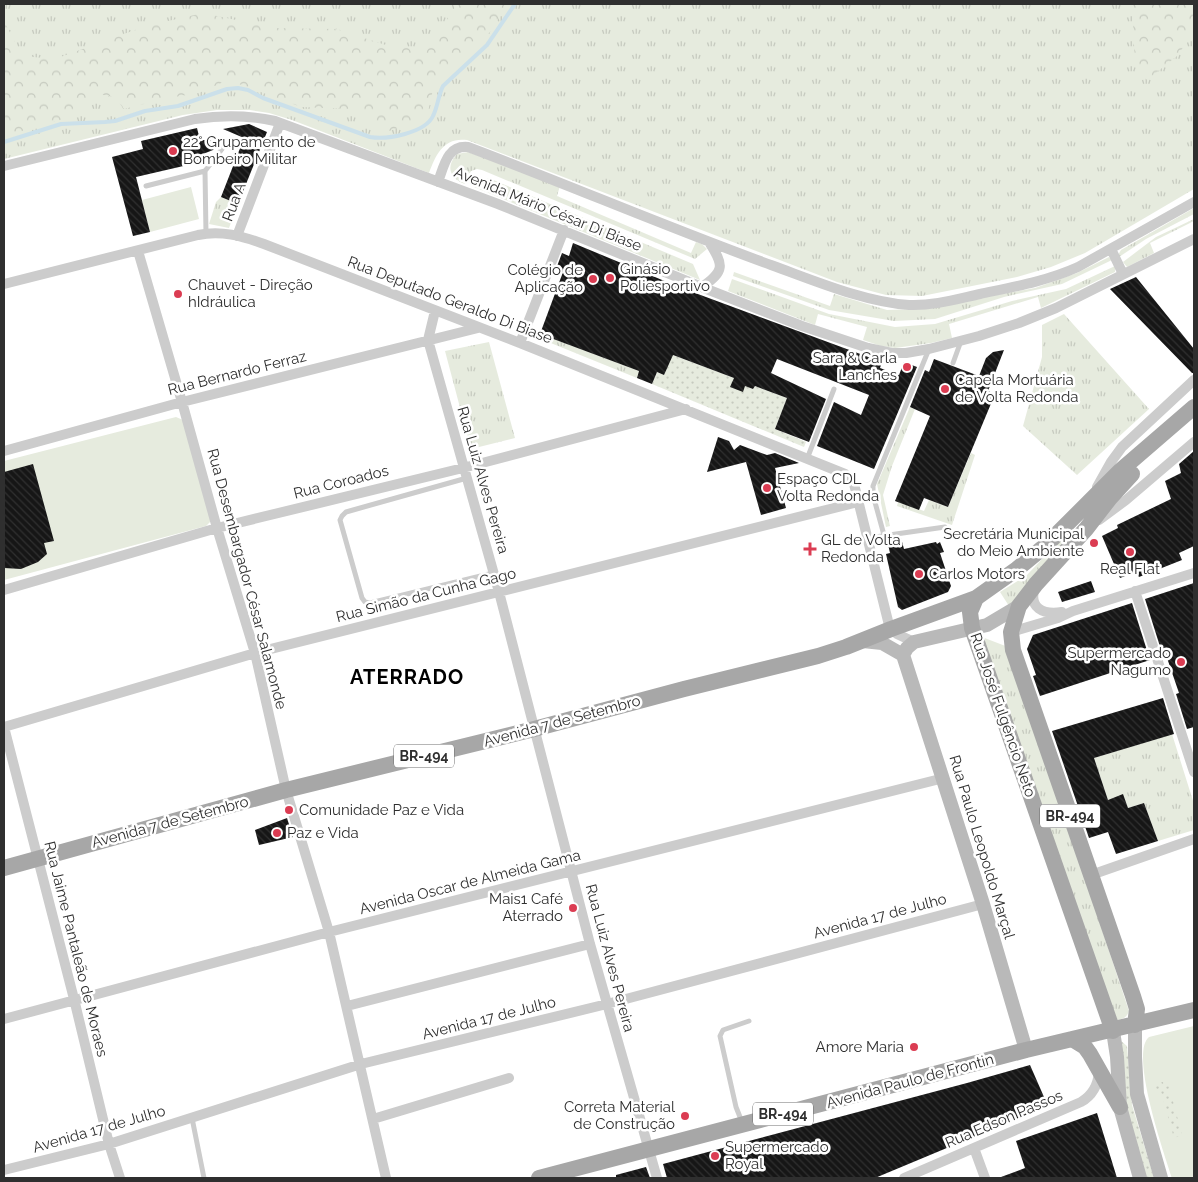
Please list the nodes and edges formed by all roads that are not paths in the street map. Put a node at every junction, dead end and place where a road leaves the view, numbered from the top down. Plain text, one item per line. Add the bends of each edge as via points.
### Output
1 (280, 122) junction
2 (222, 149) dead end
3 (4, 166) edge
4 (205, 171) junction
5 (438, 182) junction
6 (146, 186) dead end
7 (1194, 202) edge
8 (564, 230) junction
9 (206, 234) junction
10 (237, 236) junction
11 (1194, 238) edge
12 (709, 242) junction
13 (1111, 249) junction
14 (138, 251) junction
15 (1123, 274) junction
16 (4, 284) edge
17 (702, 287) junction
18 (435, 311) junction
19 (478, 328) junction
20 (428, 340) junction
21 (961, 341) junction
22 (520, 343) junction
23 (929, 349) junction
24 (953, 363) dead end
25 (1194, 380) edge
26 (834, 389) dead end
27 (182, 402) junction
28 (1194, 407) edge
29 (686, 409) junction
30 (1194, 418) edge
31 (1194, 442) edge
32 (4, 451) edge
33 (807, 459) junction
34 (465, 473) junction
35 (1125, 473) junction
36 (858, 502) junction
37 (1087, 504) junction
38 (945, 527) dead end
39 (217, 528) junction
40 (1086, 529) junction
41 (884, 535) junction
42 (867, 538) junction
43 (494, 573) junction
44 (1194, 573) edge
45 (1036, 584) junction
46 (4, 590) edge
47 (1135, 591) junction
48 (499, 592) junction
49 (976, 598) junction
50 (1019, 606) junction
51 (1073, 611) junction
52 (972, 628) junction
53 (892, 629) junction
54 (1012, 632) junction
55 (863, 641) junction
56 (914, 642) junction
57 (255, 653) junction
58 (903, 654) junction
59 (4, 727) edge
60 (534, 729) junction
61 (1193, 765) edge
62 (944, 778) junction
63 (286, 790) junction
64 (1194, 839) edge
65 (37, 858) junction
66 (4, 868) edge
67 (571, 872) junction
68 (1090, 875) junction
69 (984, 904) junction
70 (329, 932) junction
71 (590, 944) junction
72 (74, 999) junction
73 (607, 1004) junction
74 (347, 1006) junction
75 (1194, 1010) edge
76 (4, 1019) edge
77 (749, 1021) dead end
78 (1135, 1025) junction
79 (1113, 1031) junction
80 (1072, 1039) junction
81 (1026, 1050) junction
82 (360, 1064) junction
83 (1099, 1072) junction
84 (509, 1078) dead end
85 (1120, 1107) junction
86 (192, 1118) junction
87 (373, 1119) junction
88 (743, 1125) junction
89 (109, 1144) junction
90 (974, 1148) junction
91 (648, 1150) junction
92 (4, 1170) edge
93 (120, 1178) edge
94 (204, 1178) edge
95 (386, 1178) edge
96 (539, 1178) edge
97 (656, 1178) edge
98 (904, 1178) edge
99 (985, 1178) edge
100 (1140, 1178) edge
101 (1161, 1178) edge

1 - 3 street via 254,117 206,118
1 - 5 street
1 - 10 street, Rua A
2 - 4 lane
4 - 6 lane
4 - 9 lane
5 - 8 street, Avenida Mário César Di Biase
5 - 12 street, Avenida Mário César Di Biase via 450,152 468,147
7 - 13 street, Avenida Mário César Di Biase
8 - 17 street, Avenida Mário César Di Biase
8 - 22 street
9 - 10 street, Rua Deputado Geraldo Di Biase
9 - 14 street, Rua Deputado Geraldo Di Biase
10 - 18 street, Rua Deputado Geraldo Di Biase
11 - 15 street, Avenida Mário César Di Biase
12 - 13 street, Avenida Mário César Di Biase via 841,290 908,305 938,303 1036,282 1070,270
12 - 17 street via 720,268 717,276
13 - 15 street
14 - 16 street, Rua Deputado Geraldo Di Biase
14 - 27 street, Rua Desembargador César Salamonde
15 - 21 street, Avenida Mário César Di Biase via 1034,317
17 - 23 street, Avenida Mário César Di Biase via 876,351 899,354
18 - 19 street, Rua Deputado Geraldo Di Biase
18 - 20 street
19 - 20 street, Rua Bernardo Ferraz
19 - 22 street, Rua Deputado Geraldo Di Biase
20 - 27 street, Rua Bernardo Ferraz
20 - 34 street, Rua Luiz Alves Pereira
21 - 23 street, Avenida Mário César Di Biase
21 - 24 lane
22 - 29 street, Rua Deputado Geraldo Di Biase
23 - 41 lane via 874,484 873,492
25 - 37 street, Avenida 7 de Setembro via 1122,447
26 - 33 lane
27 - 32 street, Rua Bernardo Ferraz
27 - 39 street, Rua Desembargador César Salamonde
28 - 35 main road
29 - 33 street, Rua Deputado Geraldo Di Biase
29 - 34 street, Rua Coroados
30 - 35 main road
31 - 40 street via 1126,500
33 - 36 street, Rua Deputado Geraldo Di Biase via 848,476 854,484
34 - 39 street, Rua Coroados
34 - 43 street, Rua Luiz Alves Pereira
34 - 43 lane via 342,516 340,520 362,598 370,603
35 - 37 main road, Avenida 7 de Setembro
35 - 40 main road
36 - 42 street
36 - 48 street, Rua Simão da Cunha Gago
37 - 49 main road, Avenida 7 de Setembro via 1035,555
38 - 41 lane
39 - 46 street, Rua Coroados
39 - 57 street, Rua Desembargador César Salamonde
40 - 45 main road
41 - 42 lane
42 - 53 street via 885,614
43 - 48 street, Rua Luiz Alves Pereira
44 - 47 street
45 - 50 main road
45 - 51 street via 1034,601 1042,611 1052,614
47 - 51 street
47 - 61 street
48 - 57 street, Rua Simão da Cunha Gago
48 - 60 street, Rua Luiz Alves Pereira
49 - 52 main road, Rua José Fulgêncio Neto via 970,612
49 - 53 main road, Avenida 7 de Setembro
50 - 52 street via 987,625
50 - 54 main road, Rua José Fulgêncio Neto / BR-494
51 - 54 street
52 - 56 street
52 - 79 main road, Rua José Fulgêncio Neto / BR-494
53 - 55 main road, Avenida 7 de Setembro
53 - 56 street
54 - 68 main road, Rua José Fulgêncio Neto / BR-494 via 1013,650
55 - 58 street via 882,643
55 - 60 main road, Avenida 7 de Setembro / BR-494
56 - 58 street
57 - 59 street, Rua Simão da Cunha Gago
57 - 63 street, Rua Desembargador César Salamonde
58 - 62 street, Rua Paulo Leopoldo Marçal
59 - 65 street, Rua Jaime Pantaleão de Moraes
60 - 63 main road, Avenida 7 de Setembro / BR-494
60 - 67 street, Rua Luiz Alves Pereira
62 - 67 street, Avenida Oscar de Almeida Gama
62 - 69 street, Rua Paulo Leopoldo Marçal
63 - 65 main road, Avenida 7 de Setembro / BR-494
63 - 70 street, Rua Desembargador César Salamonde
64 - 68 street
65 - 66 main road, Avenida 7 de Setembro / BR-494
65 - 72 street, Rua Jaime Pantaleão de Moraes
67 - 70 street, Avenida Oscar de Almeida Gama
67 - 71 street, Rua Luiz Alves Pereira
68 - 78 main road, Rua José Fulgêncio Neto / BR-494 via 1136,1003
69 - 73 street, Avenida 17 de Julho
69 - 81 street, Rua Paulo Leopoldo Marçal
70 - 72 street, Avenida Oscar de Almeida Gama
70 - 74 street, Rua Desembargador César Salamonde
71 - 73 street, Rua Luiz Alves Pereira
71 - 74 street
72 - 76 street, Avenida Oscar de Almeida Gama
72 - 89 street, Rua Jaime Pantaleão de Moraes
73 - 82 street, Avenida 17 de Julho
73 - 91 street, Rua Luiz Alves Pereira
74 - 82 street, Rua Desembargador César Salamonde
75 - 78 main road, Avenida Paulo de Frontin / BR-494
77 - 88 lane via 722,1030 720,1036
78 - 79 main road, Avenida Paulo de Frontin / BR-494
78 - 101 street via 1137,1094
79 - 80 main road, Avenida Paulo de Frontin / BR-494
79 - 85 street
80 - 81 main road, Avenida Paulo de Frontin / BR-494
80 - 83 main road via 1090,1054
81 - 88 main road, Avenida Paulo de Frontin / BR-494
82 - 86 street, Avenida 17 de Julho
82 - 87 street, Rua Desembargador César Salamonde
83 - 85 main road
83 - 90 street, Rua Edson Passos via 1097,1084 1086,1100
84 - 87 street
85 - 100 street
86 - 89 street, Avenida 17 de Julho
86 - 94 lane
87 - 95 street, Rua Desembargador César Salamonde
88 - 91 main road, Avenida Paulo de Frontin / BR-494
89 - 92 street, Avenida 17 de Julho
89 - 93 street, Rua Jaime Pantaleão de Moraes
90 - 98 street, Rua Edson Passos
90 - 99 street
91 - 96 main road, Avenida Paulo de Frontin / BR-494
91 - 97 street, Rua Luiz Alves Pereira

